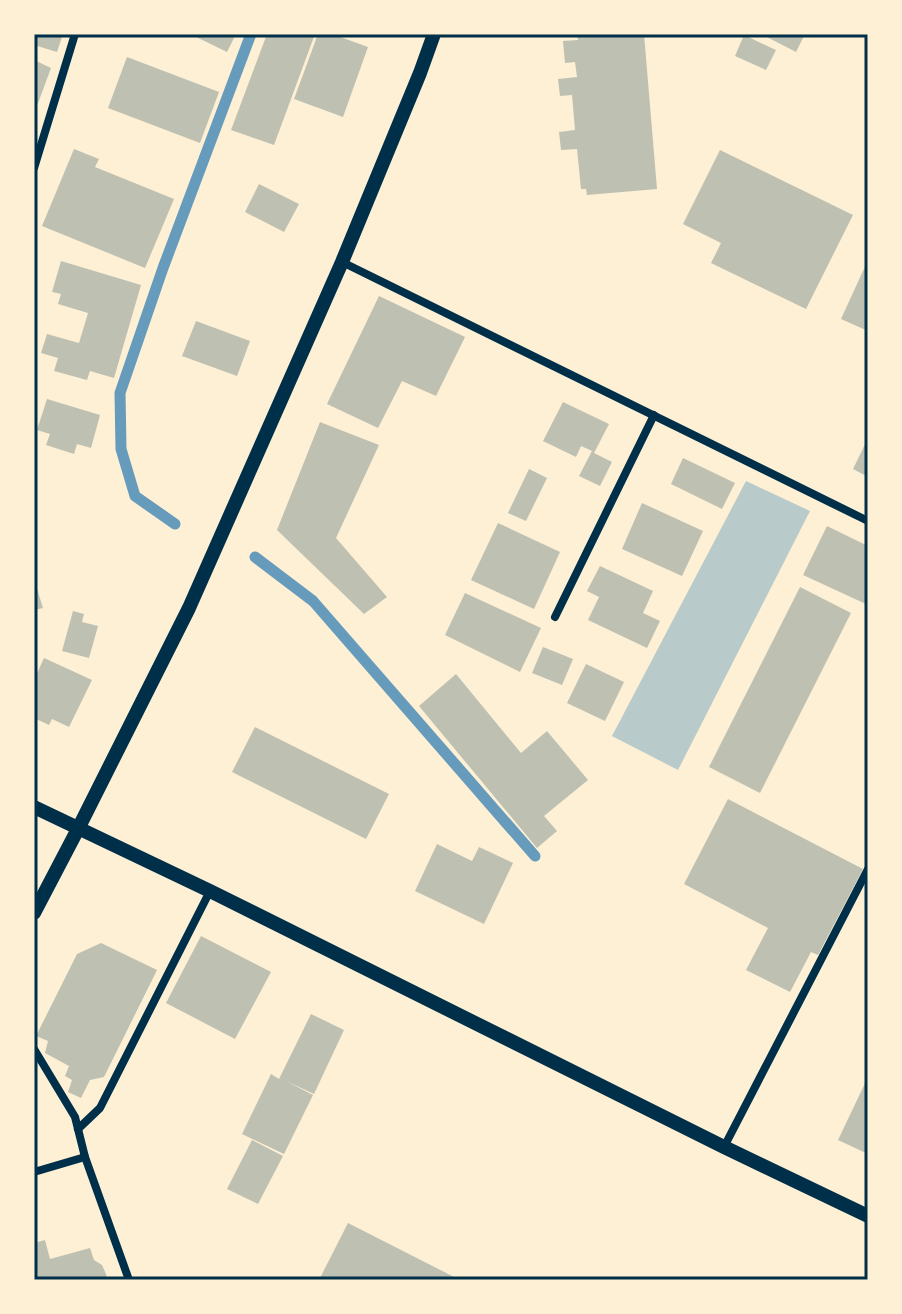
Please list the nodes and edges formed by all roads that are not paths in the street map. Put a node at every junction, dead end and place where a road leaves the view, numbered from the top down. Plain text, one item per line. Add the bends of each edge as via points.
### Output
1 (75, 34) edge
2 (434, 34) edge
3 (34, 168) edge
4 (342, 262) junction
5 (654, 415) junction
6 (868, 521) edge
7 (555, 617) dead end
8 (34, 807) edge
9 (79, 827) junction
10 (868, 869) edge
11 (210, 891) junction
12 (34, 913) edge
13 (34, 1049) edge
14 (78, 1129) junction
15 (724, 1147) junction
16 (85, 1157) junction
17 (34, 1172) edge
18 (868, 1216) edge
19 (129, 1280) edge

1 - 3 street
2 - 4 street
4 - 5 street
4 - 9 street via 189,608
5 - 6 street
5 - 7 street
8 - 9 street
9 - 11 street
9 - 12 street
10 - 15 street
11 - 14 street via 100,1108
11 - 15 street
13 - 14 street
14 - 16 street
15 - 18 street
16 - 17 street
16 - 19 street

